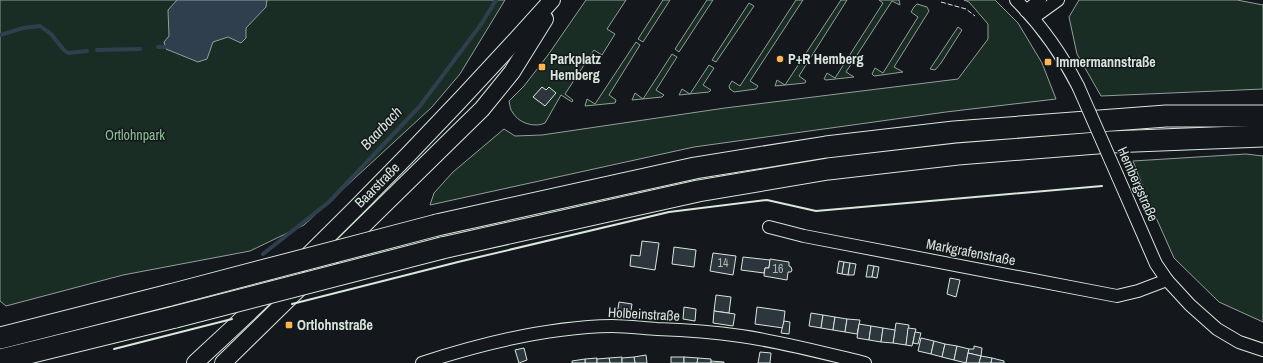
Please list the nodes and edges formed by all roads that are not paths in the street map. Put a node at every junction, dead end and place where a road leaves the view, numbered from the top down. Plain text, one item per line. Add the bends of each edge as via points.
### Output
1 (552, 0) edge
2 (556, 0) edge
3 (1016, 0) edge
4 (1040, 0) edge
5 (1058, 0) edge
6 (1030, 14) junction
7 (1263, 116) edge
8 (1263, 136) edge
9 (1110, 142) junction
10 (1263, 145) edge
11 (769, 227) dead end
12 (1167, 280) junction
13 (0, 338) edge
14 (1263, 350) edge
15 (0, 360) edge
16 (195, 363) edge
17 (223, 363) edge
18 (422, 363) edge
19 (865, 363) edge

1 - 16 main road, Baarstraße via 473,87 359,203 242,320
2 - 17 main road, Baarstraße via 512,72 482,109
3 - 6 street, Hembergstraße
4 - 6 street
5 - 6 street
6 - 12 street, Hembergstraße, bridge via 1060,52 1078,86 1156,264
7 - 13 highway, bridge via 1166,116 954,132 826,147 695,168 437,226
8 - 9 highway
9 - 10 highway
9 - 15 highway, bridge via 958,154 820,170 698,191 442,248
11 - 12 street, Markgrafenstraße via 804,236 1117,296
12 - 14 street, Hembergstraße via 1190,306 1217,328 1239,342
18 - 19 street, Holbeinstraße via 522,336 612,326 741,336 783,343

